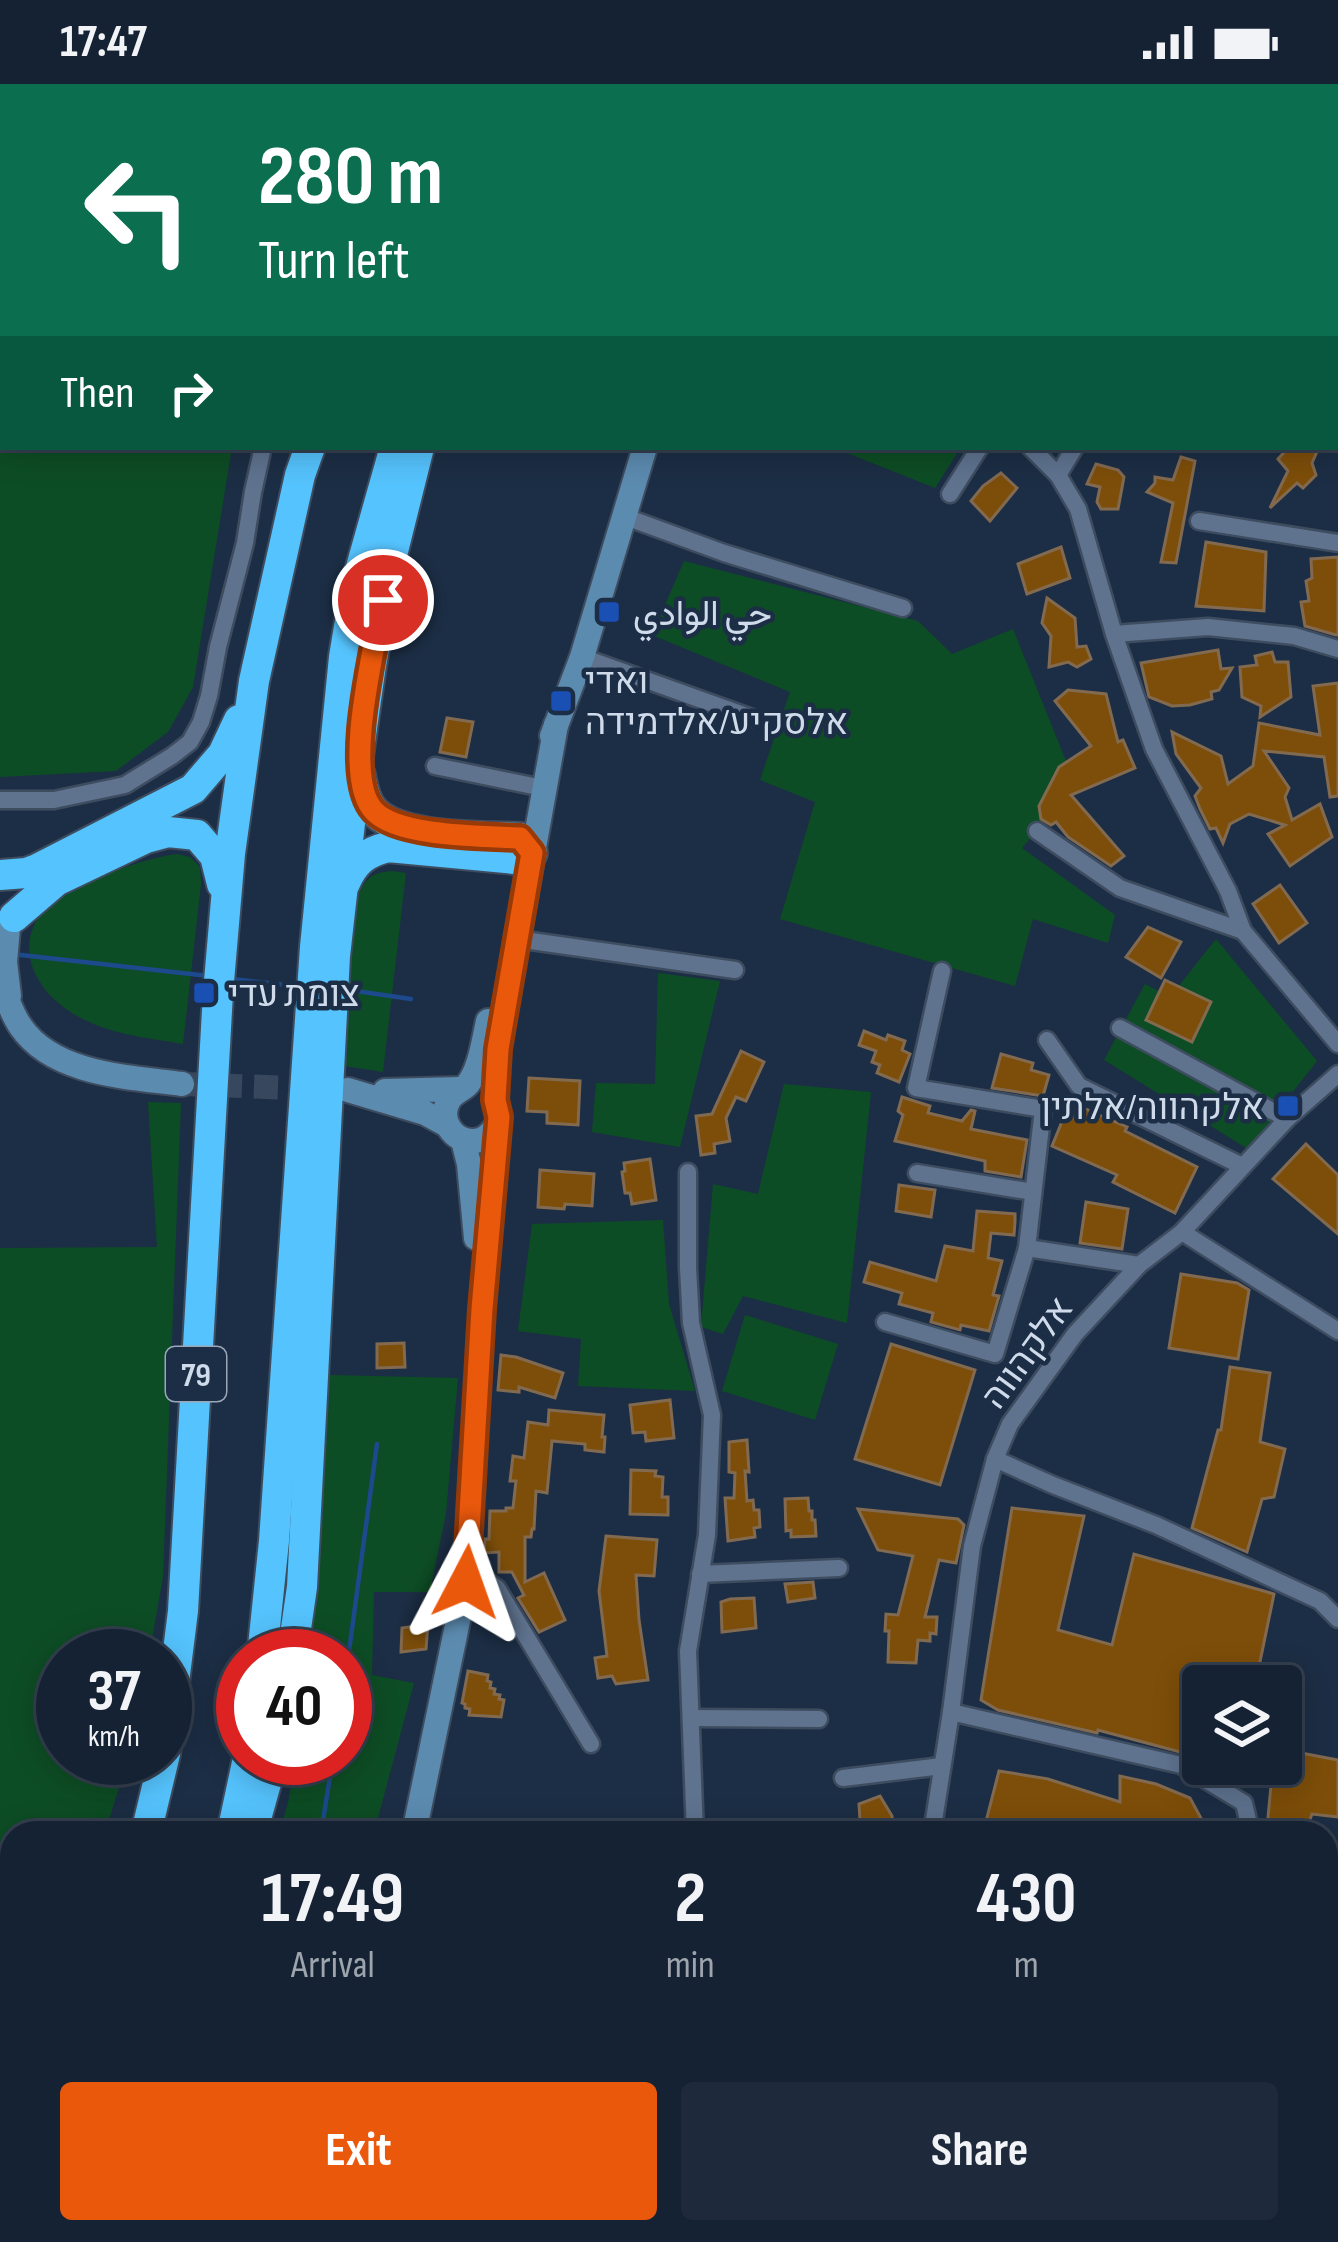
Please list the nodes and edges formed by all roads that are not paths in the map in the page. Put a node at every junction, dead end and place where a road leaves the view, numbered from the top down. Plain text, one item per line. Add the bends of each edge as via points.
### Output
1 (262, 450) edge
2 (309, 450) edge
3 (394, 450) edge
4 (418, 450) edge
5 (644, 450) edge
6 (978, 450) edge
7 (1033, 450) edge
8 (1073, 450) edge
9 (1058, 475) junction
10 (950, 494) dead end
11 (623, 516) junction
12 (1199, 521) dead end
13 (1338, 543) edge
14 (903, 608) dead end
15 (1114, 634) junction
16 (1338, 649) edge
17 (582, 657) junction
18 (254, 681) junction
19 (752, 718) dead end
20 (556, 725) junction
21 (359, 744) junction
22 (435, 766) dead end
23 (533, 786) junction
24 (0, 800) edge
25 (1037, 831) dead end
26 (522, 850) junction
27 (0, 875) edge
28 (343, 889) junction
29 (225, 910) junction
30 (7, 926) edge
31 (1243, 931) junction
32 (517, 939) junction
33 (735, 970) dead end
34 (942, 971) dead end
35 (6, 993) edge
36 (1120, 1028) dead end
37 (1047, 1040) dead end
38 (1338, 1044) edge
39 (1338, 1074) edge
40 (182, 1084) tunnel mouth
41 (463, 1088) junction
42 (495, 1100) junction
43 (1287, 1119) junction
44 (496, 1126) junction
45 (455, 1132) junction
46 (1242, 1166) junction
47 (688, 1172) dead end
48 (917, 1173) dead end
49 (1034, 1192) junction
50 (1182, 1232) junction
51 (1027, 1248) junction
52 (1138, 1265) junction
53 (482, 1309) junction
54 (885, 1322) dead end
55 (1338, 1331) edge
56 (995, 1459) junction
57 (467, 1568) junction
58 (839, 1568) dead end
59 (700, 1574) junction
60 (1338, 1619) edge
61 (181, 1629) edge
62 (265, 1629) edge
63 (296, 1629) edge
64 (951, 1712) junction
65 (691, 1718) junction
66 (819, 1719) dead end
67 (591, 1744) dead end
68 (942, 1766) junction
69 (843, 1778) dead end
70 (158, 1785) edge
71 (242, 1785) edge
72 (265, 1785) edge
73 (149, 1821) edge
74 (235, 1821) edge
75 (255, 1821) edge
76 (416, 1821) edge
77 (695, 1821) edge
78 (934, 1821) edge
79 (1248, 1821) edge

1 - 24 street via 209,696 190,742 125,785 54,800
2 - 18 highway, 79
3 - 62 highway via 344,657
4 - 21 highway
5 - 11 street
6 - 10 street
7 - 9 street
8 - 9 street
9 - 15 street via 1078,509
11 - 14 street
11 - 17 street
12 - 13 street
15 - 16 street via 1208,627
15 - 31 street via 1154,749
17 - 19 street
17 - 20 street
18 - 27 highway via 223,754 193,789 38,869
18 - 29 highway, 79
20 - 23 street
20 - 26 street
21 - 26 highway via 361,782 374,812 409,829
21 - 28 highway
22 - 23 street
23 - 26 street
25 - 31 street via 1120,888
26 - 28 highway via 388,847 362,857
26 - 32 street
26 - 41 street via 478,1061
27 - 30 street via 14,893
28 - 63 highway
29 - 30 highway via 209,847 197,835 168,832 56,881
29 - 61 highway, 79
30 - 35 street
31 - 38 street
32 - 33 street
32 - 42 street
34 - 49 street via 916,1088 1043,1109
35 - 40 street via 20,1026 74,1065
36 - 43 street
37 - 46 street via 1079,1086
39 - 43 street, אלקהווה
41 - 42 street via 483,1089
41 - 45 street via 445,1109
41 - 45 street via 354,1090 425,1113
42 - 44 street
43 - 46 street, אלקהווה
44 - 45 street via 478,1141
44 - 53 street
45 - 53 street via 469,1164
46 - 50 street, אלקהווה
47 - 59 street via 692,1323 712,1415
48 - 49 street
49 - 51 street
50 - 52 street, אלקהווה
50 - 55 street
51 - 52 street
51 - 54 street via 995,1354
52 - 56 street, אלקהווה via 1075,1334 1010,1424
53 - 57 street
56 - 60 street via 1320,1601
56 - 64 street, אלקהווה via 972,1546
57 - 67 street via 496,1588
57 - 76 street
58 - 59 street
59 - 65 street via 688,1651
64 - 68 street, אלקהווה
64 - 79 street via 1181,1765 1244,1803
65 - 66 street
65 - 77 street
68 - 69 street
68 - 78 street, אלקהווה
70 - 73 highway, 79
71 - 74 highway
72 - 75 highway

